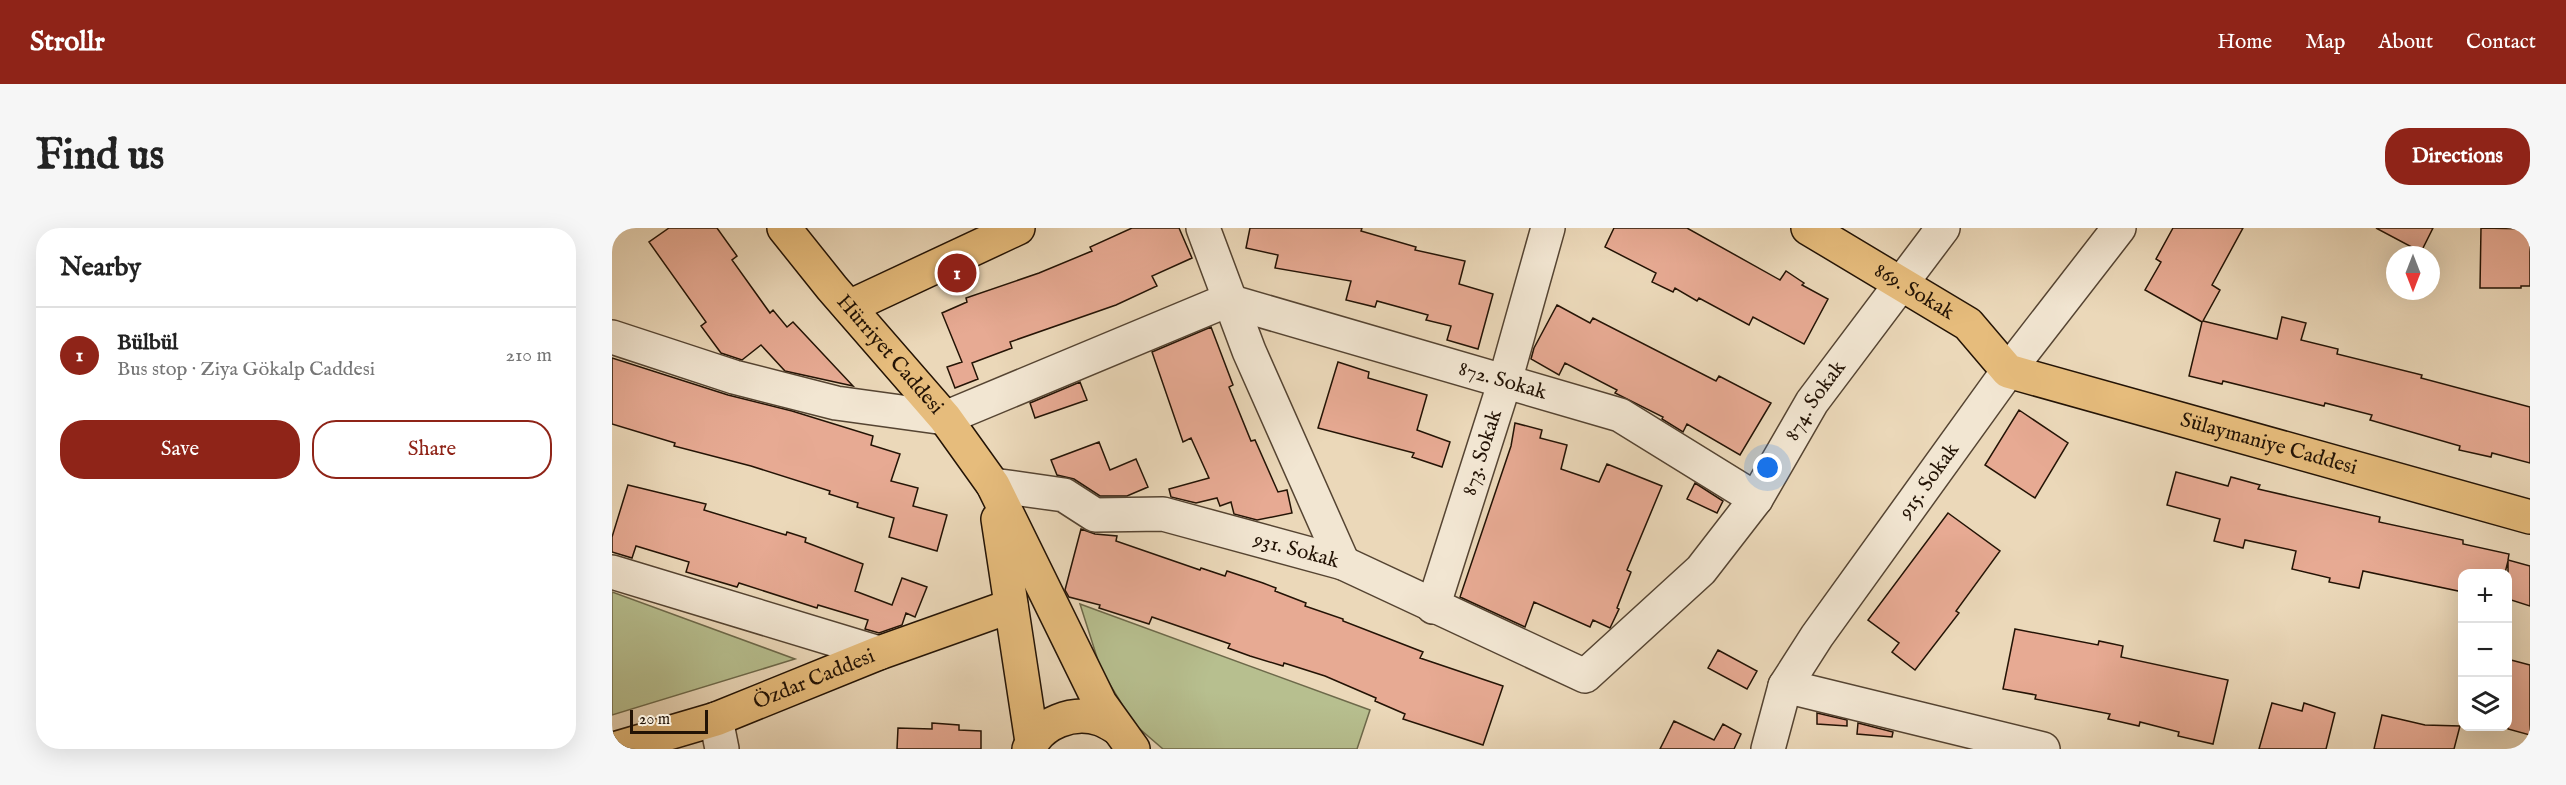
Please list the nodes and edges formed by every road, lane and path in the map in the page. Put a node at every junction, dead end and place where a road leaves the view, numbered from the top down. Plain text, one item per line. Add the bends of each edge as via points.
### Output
1 (784, 228) edge
2 (1203, 228) edge
3 (1548, 228) edge
4 (1808, 228) edge
5 (1944, 228) edge
6 (2119, 228) edge
7 (1011, 230) edge
8 (1901, 284) junction
9 (1230, 301) junction
10 (849, 307) junction
11 (612, 337) edge
12 (2008, 371) junction
13 (1505, 381) junction
14 (945, 418) junction
15 (993, 485) junction
16 (1756, 499) junction
17 (2530, 517) edge
18 (1343, 563) junction
19 (612, 572) edge
20 (1011, 606) junction
21 (1433, 607) junction
22 (879, 652) junction
23 (1585, 676) joint
24 (1785, 686) junction
25 (719, 734) edge
26 (1130, 742) edge
27 (1031, 746) edge
28 (614, 749) edge
29 (1768, 749) edge
30 (2043, 749) edge

1 - 10 main road, Hürriyet Caddesi
2 - 9 street
3 - 13 street, 873. Sokak
4 - 8 main road, 869. Sokak
5 - 8 street, 874. Sokak
6 - 12 street, 915. Sokak
7 - 10 main road
8 - 12 main road, 869. Sokak via 1968,324
8 - 16 street, 874. Sokak via 1812,402
9 - 13 street, 872. Sokak
9 - 14 street
9 - 18 street
10 - 14 main road, Hürriyet Caddesi
11 - 14 street via 734,377 836,403
12 - 17 main road, Sülaymaniye Caddesi
12 - 24 street, 915. Sokak
13 - 16 street, 872. Sokak via 1620,416
13 - 21 street, 873. Sokak
14 - 15 main road, Hürriyet Caddesi
15 - 18 street, 931. Sokak via 1064,495 1095,515 1163,514
15 - 20 main road, Hürriyet Caddesi
15 - 26 main road, Hürriyet Caddesi via 1100,703
16 - 23 street, 874. Sokak via 1701,570
18 - 21 street, 931. Sokak
19 - 22 street
20 - 22 main road, Özdar Caddesi
20 - 27 main road, Hürriyet Caddesi
21 - 23 street, 931. Sokak
22 - 25 main road, Özdar Caddesi
24 - 29 street, 915. Sokak
24 - 30 street
25 - 28 main road, Özdar Caddesi
26 - 27 main road, Hürriyet Caddesi via 1100,719 1081,716 1062,719 1045,729

